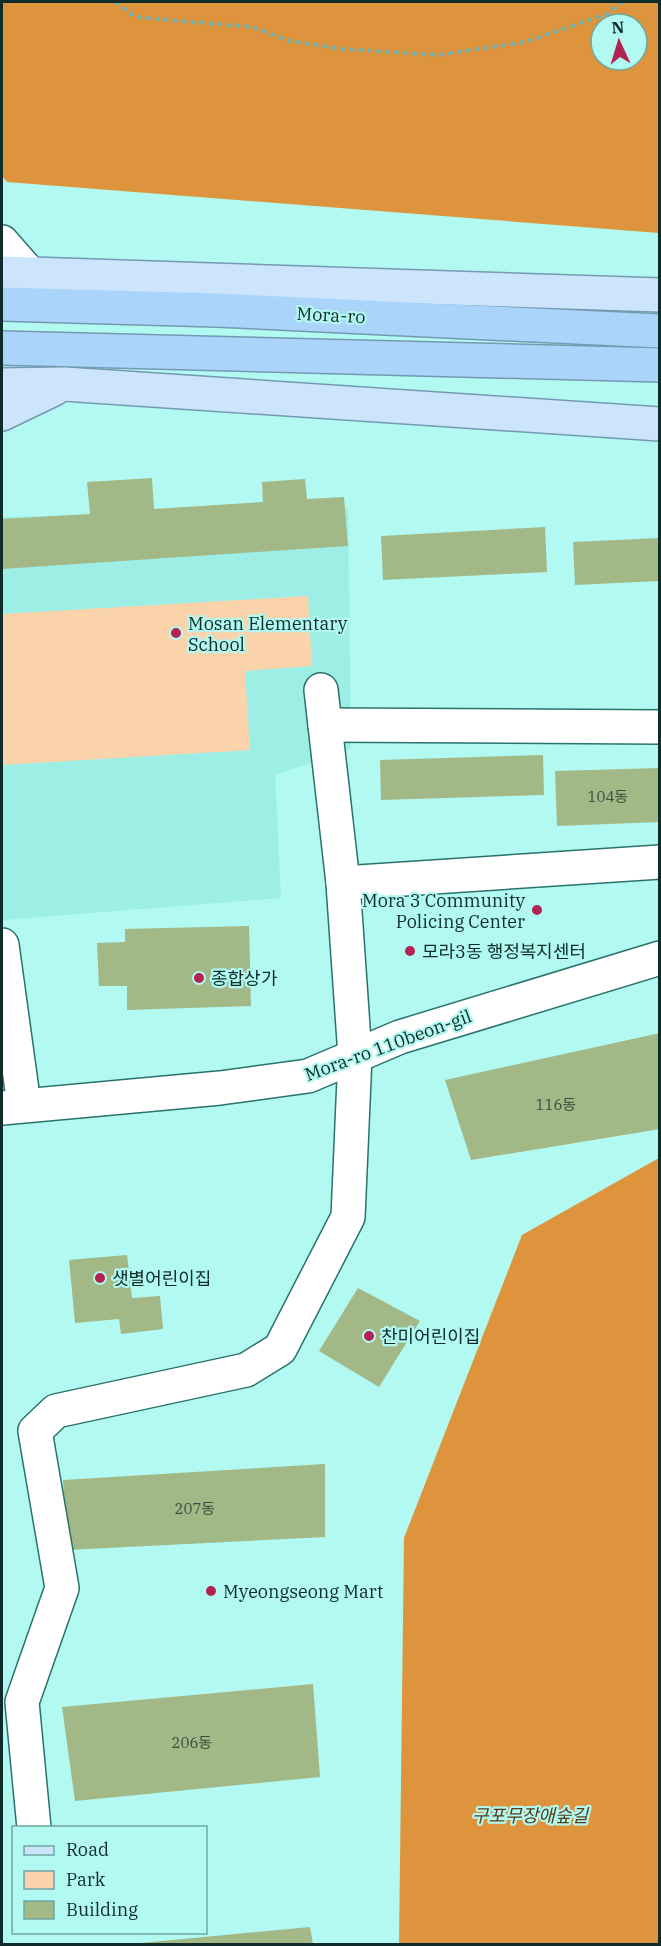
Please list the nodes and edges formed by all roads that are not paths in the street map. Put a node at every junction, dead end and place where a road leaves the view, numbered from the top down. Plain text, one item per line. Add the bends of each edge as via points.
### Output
1 (2, 242) edge
2 (16, 274) edge
3 (660, 295) edge
4 (2, 304) edge
5 (660, 331) edge
6 (2, 348) edge
7 (660, 365) edge
8 (64, 384) junction
9 (2, 385) edge
10 (2, 414) edge
11 (660, 424) edge
12 (321, 690) dead end
13 (325, 725) junction
14 (660, 727) edge
15 (660, 862) edge
16 (343, 883) junction
17 (2, 945) edge
18 (660, 958) edge
19 (355, 1056) junction
20 (13, 1107) edge
21 (34, 1826) edge

1 - 2 street
2 - 3 main road
4 - 5 highway, Mora-ro
6 - 7 highway
8 - 9 main road
8 - 10 main road
8 - 11 main road
12 - 13 street
13 - 14 street
13 - 16 street
15 - 16 street
16 - 19 street
17 - 20 street
18 - 19 street, Mora-ro 110beon-gil via 400,1037
19 - 20 street, Mora-ro 110beon-gil via 308,1076
19 - 21 street via 348,1217 280,1349 246,1370 56,1411 35,1431 62,1588 22,1702

